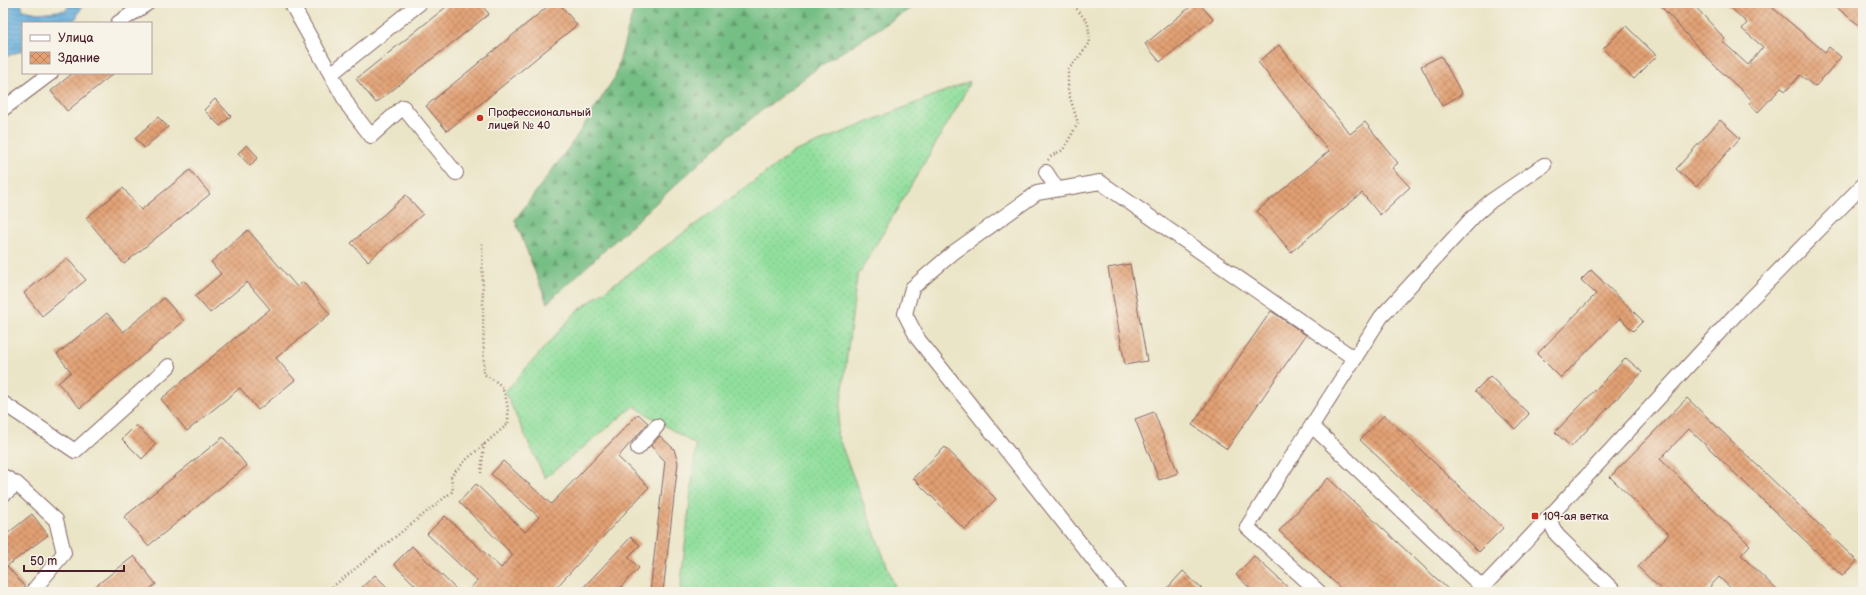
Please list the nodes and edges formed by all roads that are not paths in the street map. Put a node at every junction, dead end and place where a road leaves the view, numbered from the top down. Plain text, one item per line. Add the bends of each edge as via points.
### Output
1 (148, 3) edge
2 (291, 3) edge
3 (420, 3) edge
4 (120, 22) edge
5 (50, 74) edge
6 (331, 74) junction
7 (3, 109) edge
8 (1544, 165) dead end
9 (1046, 172) road end
10 (456, 174) dead end
11 (1863, 185) edge
12 (1057, 189) junction
13 (1355, 359) junction
14 (169, 366) dead end
15 (3, 403) edge
16 (657, 426) dead end
17 (1312, 426) junction
18 (638, 448) dead end
19 (3, 476) edge
20 (17, 484) junction
21 (3, 495) edge
22 (1550, 516) junction
23 (1480, 590) edge
24 (32, 592) edge
25 (1119, 592) edge
26 (1319, 592) edge
27 (1615, 592) edge

1 - 4 street
2 - 6 street
3 - 6 street
5 - 7 street
6 - 10 street via 349,107 371,136 403,107
8 - 13 street via 1475,215 1381,317
9 - 12 street
11 - 22 street via 1736,314
12 - 13 street via 1100,182
12 - 25 street via 1038,193 954,252 912,288 905,314 918,339
13 - 17 street
14 - 15 street via 75,451
16 - 18 street
17 - 23 street
17 - 26 street via 1248,528
19 - 20 street
20 - 21 street
20 - 24 street via 56,520 64,553
22 - 23 street
22 - 27 street via 1557,535

